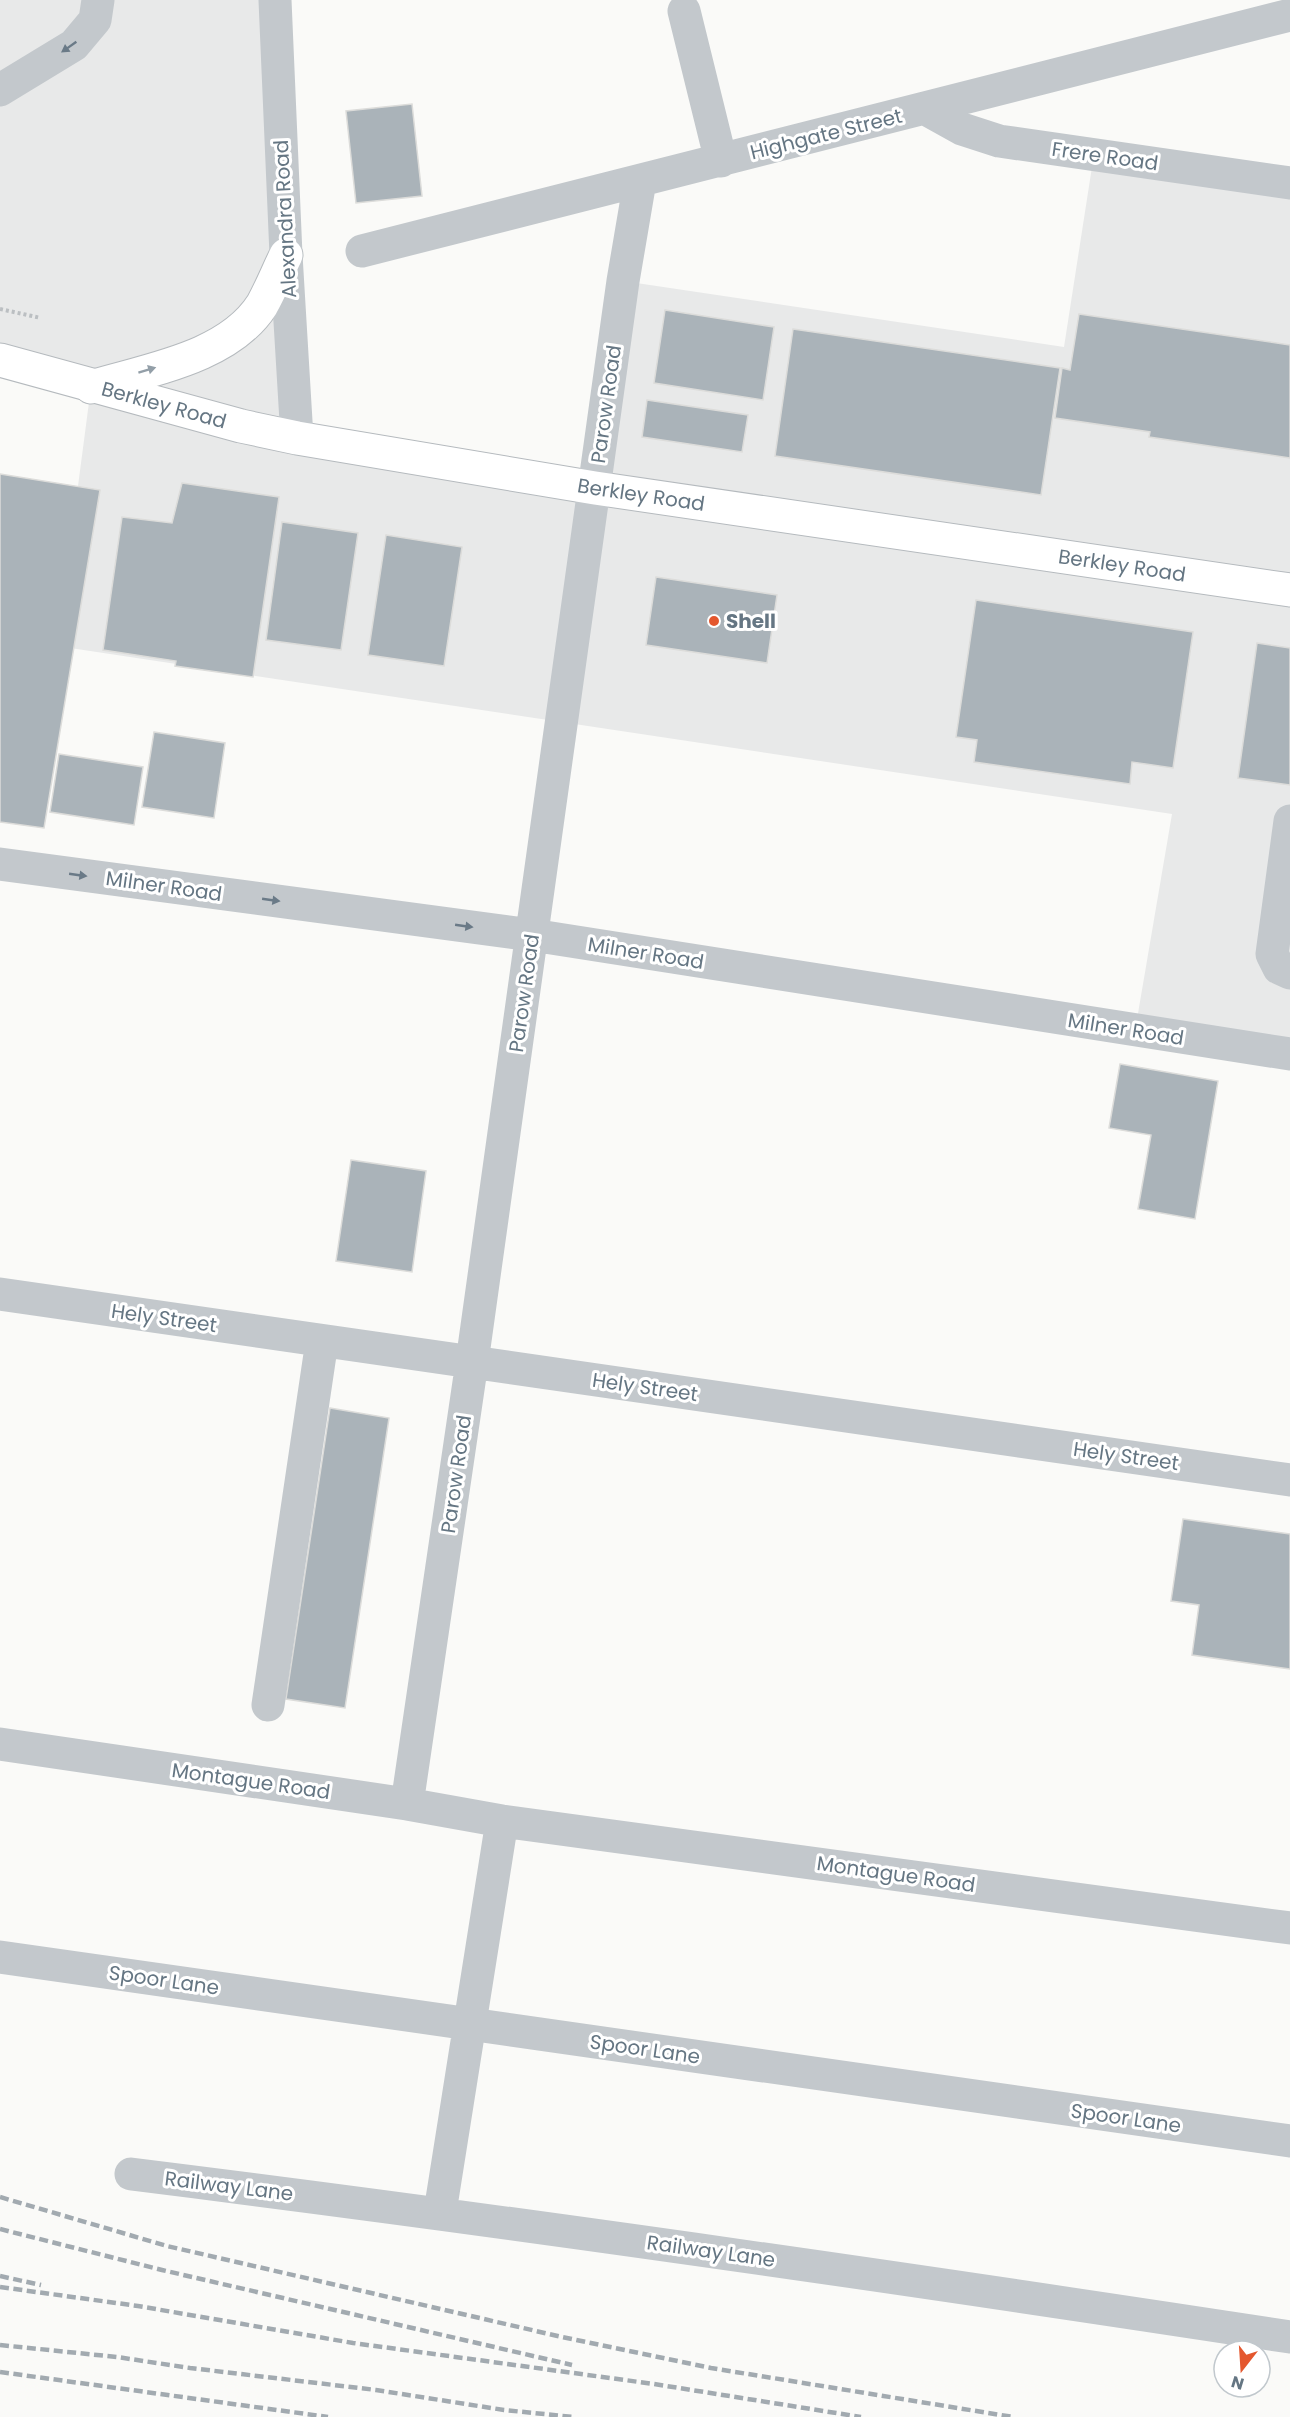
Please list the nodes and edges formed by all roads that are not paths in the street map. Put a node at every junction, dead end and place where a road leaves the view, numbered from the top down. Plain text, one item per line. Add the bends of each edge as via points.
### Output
1 (98, 0) edge
2 (276, 0) edge
3 (684, 11) dead end
4 (1290, 15) edge
5 (0, 90) edge
6 (926, 109) junction
7 (721, 161) junction
8 (640, 181) junction
9 (1290, 183) edge
10 (362, 251) dead end
11 (286, 255) junction
12 (0, 360) edge
13 (91, 387) junction
14 (297, 438) junction
15 (595, 488) junction
16 (1290, 590) edge
17 (1290, 821) edge
18 (0, 864) edge
19 (1283, 914) edge
20 (532, 935) junction
21 (1290, 973) edge
22 (1290, 1054) edge
23 (0, 1294) edge
24 (322, 1341) junction
25 (472, 1362) junction
26 (1290, 1480) edge
27 (268, 1705) dead end
28 (0, 1744) edge
29 (407, 1804) junction
30 (502, 1821) junction
31 (1290, 1928) edge
32 (0, 1957) edge
33 (470, 2024) junction
34 (1290, 2141) edge
35 (131, 2174) dead end
36 (440, 2212) junction
37 (1290, 2337) edge

1 -> 5 street via 95,20 74,45
2 - 11 street, Alexandra Road
3 - 7 street
4 - 6 street, Highgate Street
6 - 7 street, Highgate Street
6 - 9 street, Frere Road via 962,129 999,141
7 - 8 street, Highgate Street
8 - 10 street, Highgate Street
8 - 15 street, Parow Road
13 -> 11 main road via 198,355 232,336 262,305
11 - 14 street, Alexandra Road
12 - 13 main road, Berkley Road
13 - 14 main road, Berkley Road
14 - 15 main road, Berkley Road
15 - 16 main road, Berkley Road
15 - 20 street, Parow Road
17 - 19 street
18 -> 20 street, Milner Road
19 - 21 street via 1272,954 1279,968
20 - 22 street, Milner Road
20 - 25 street, Parow Road
23 - 24 street, Hely Street
24 - 25 street, Hely Street
24 - 27 street
25 - 26 street, Hely Street
25 - 29 street, Parow Road
28 - 29 street, Montague Road
29 - 30 street, Montague Road
30 - 31 street, Montague Road
30 - 33 street
32 - 33 street, Spoor Lane
33 - 34 street, Spoor Lane
33 - 36 street
35 - 36 street, Railway Lane
36 - 37 street, Railway Lane

